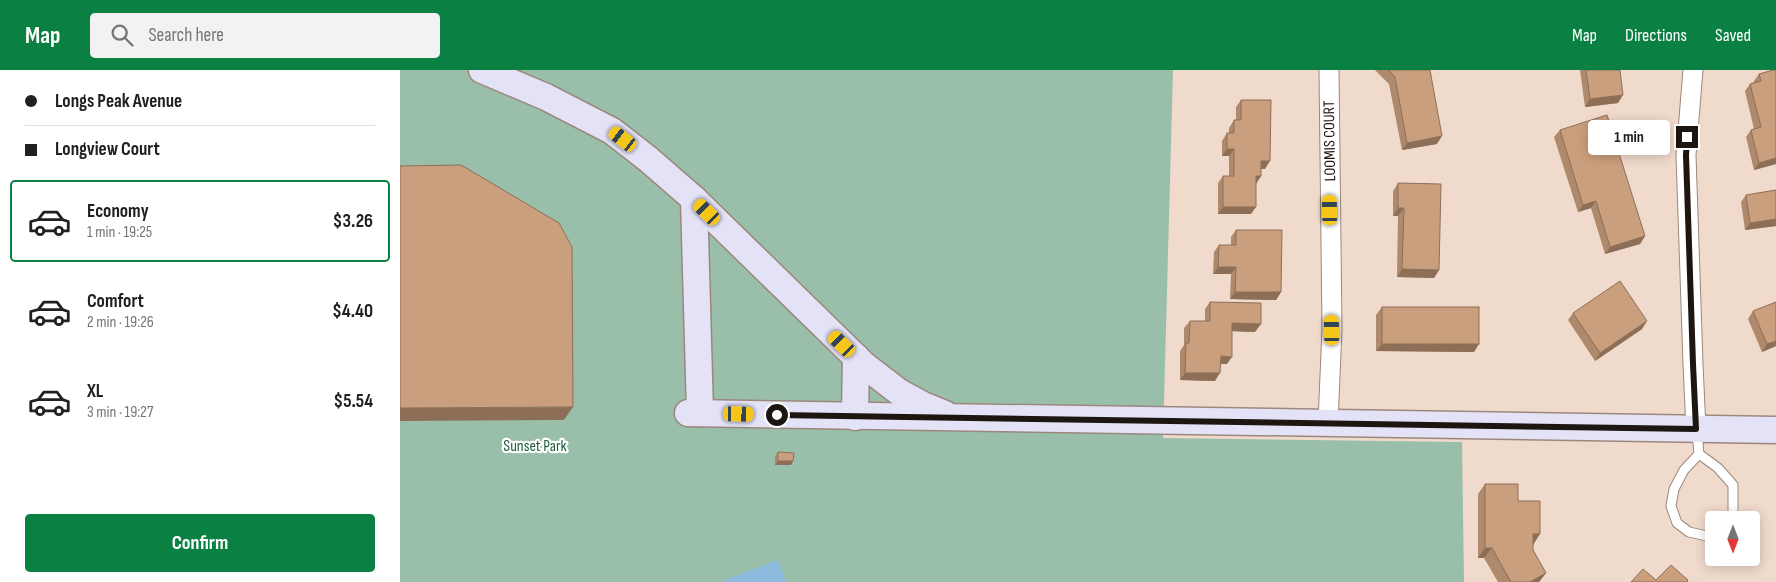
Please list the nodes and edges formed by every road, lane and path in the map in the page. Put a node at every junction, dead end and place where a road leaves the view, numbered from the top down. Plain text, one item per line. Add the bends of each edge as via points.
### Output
1 (482, 70) edge
2 (1329, 70) edge
3 (1693, 70) edge
4 (694, 199) junction
5 (856, 357) junction
6 (855, 416) junction
7 (954, 418) junction
8 (1328, 423) junction
9 (1776, 430) edge
10 (1698, 442) junction
11 (1733, 511) edge
12 (1705, 536) edge

1 - 4 street via 600,124 648,159
2 - 8 street, LOOMIS COURT via 1332,330
3 - 10 street via 1686,155
4 - 5 street
4 - 6 street via 694,413
5 - 6 street
5 - 7 street via 899,392
6 - 7 street
7 - 8 street
8 - 10 street
9 - 10 street
10 - 11 lane via 1733,485
10 - 12 lane via 1674,490 1671,506 1677,523 1689,532

